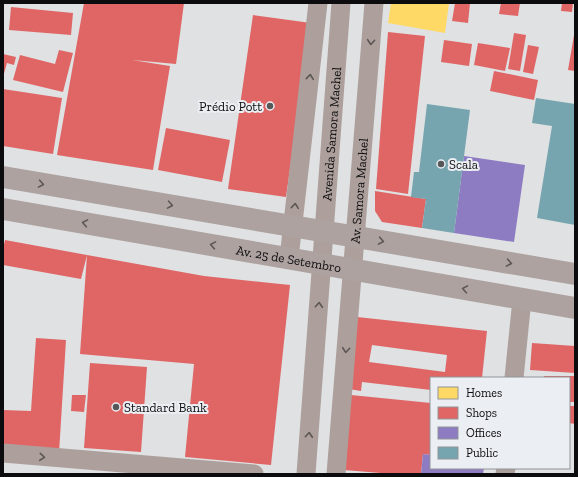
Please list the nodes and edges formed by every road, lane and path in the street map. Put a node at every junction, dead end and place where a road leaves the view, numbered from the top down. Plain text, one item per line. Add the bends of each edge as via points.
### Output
1 (318, 3) edge
2 (341, 3) edge
3 (352, 3) edge
4 (374, 3) edge
5 (3, 177) edge
6 (3, 209) edge
7 (292, 226) junction
8 (329, 232) junction
9 (355, 237) junction
10 (289, 258) junction
11 (326, 265) junction
12 (352, 269) junction
13 (575, 274) edge
14 (522, 299) junction
15 (575, 308) edge
16 (514, 377) edge
17 (3, 453) edge
18 (138, 469) edge
19 (254, 474) edge
20 (306, 474) edge
21 (336, 474) edge

7 -> 1 street
2 - 8 street, Avenida Samora Machel
3 - 8 street, Av. Samora Machel
4 -> 9 street, Av. Samora Machel
5 -> 7 main road
10 -> 6 main road, Av. 25 de Setembro
7 - 8 main road
7 - 10 street
8 - 9 main road
8 - 11 street, Avenida Samora Machel
9 - 12 street, Av. Samora Machel
9 -> 13 main road
10 - 11 main road, Av. 25 de Setembro
11 - 12 main road, Av. 25 de Setembro
20 -> 11 street
14 -> 12 main road, Av. 25 de Setembro
12 -> 21 street, Av. Samora Machel
14 - 15 main road, Av. 25 de Setembro
14 - 16 street
17 -> 18 street
18 - 19 street

